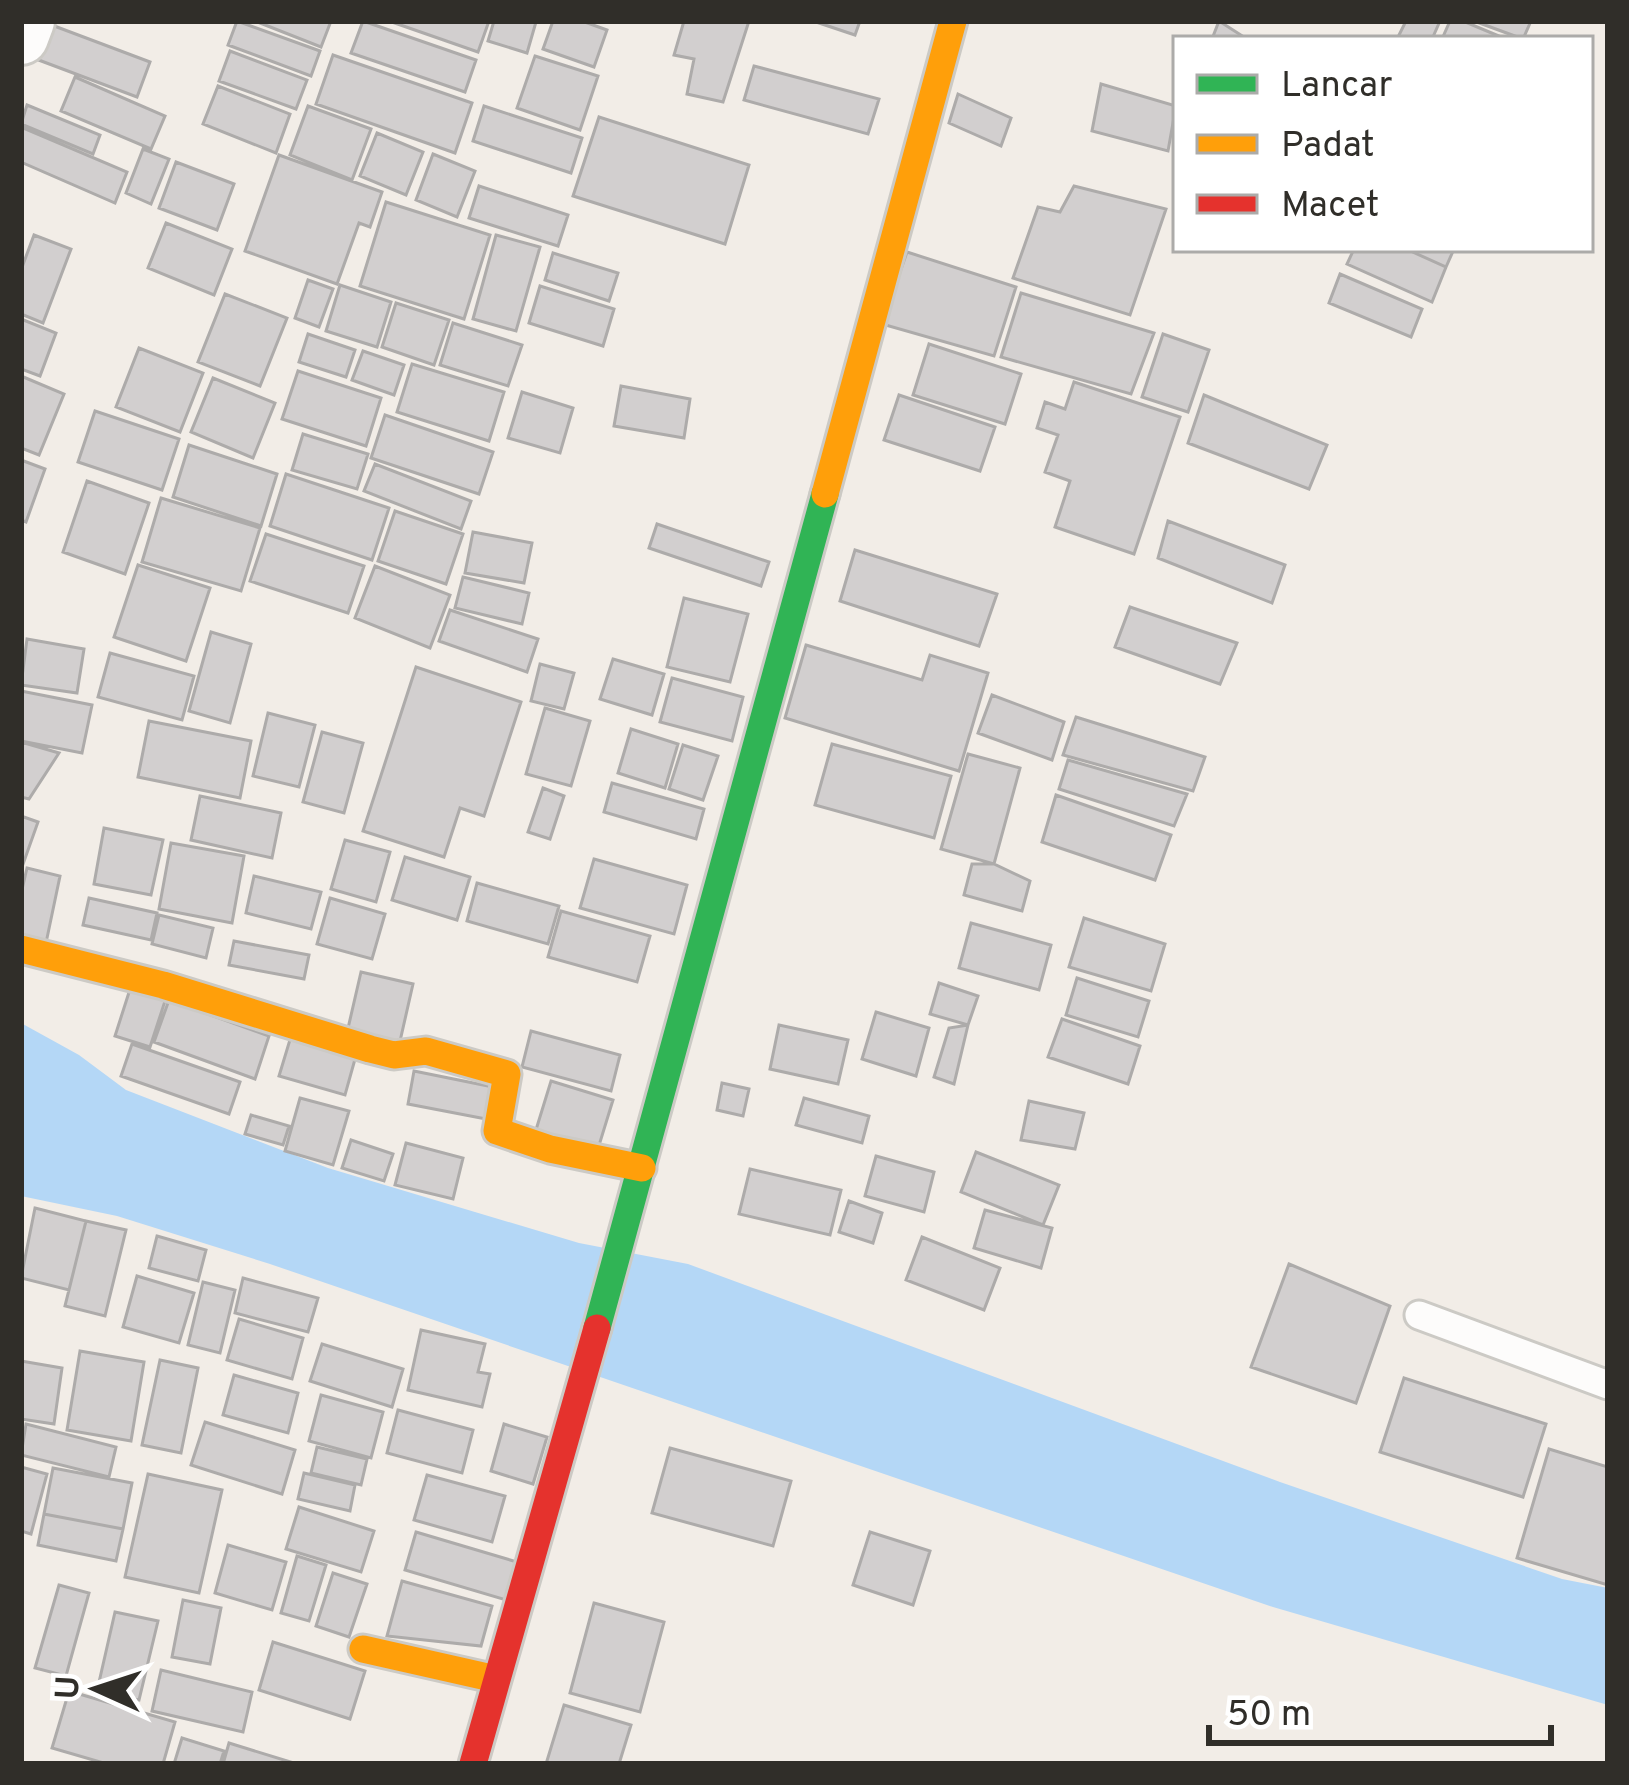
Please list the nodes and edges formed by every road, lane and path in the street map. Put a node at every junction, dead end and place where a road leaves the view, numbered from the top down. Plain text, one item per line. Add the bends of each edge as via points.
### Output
1 (27, 21) edge
2 (953, 21) edge
3 (21, 37) edge
4 (21, 950) edge
5 (642, 1168) junction
6 (1419, 1316) dead end
7 (1608, 1385) edge
8 (363, 1649) dead end
9 (496, 1679) junction
10 (473, 1764) edge

1 - 3 street
2 - 5 street
4 - 5 street via 370,1049 426,1051 507,1074 497,1130
5 - 9 street
6 - 7 lane
8 - 9 street
9 - 10 street

